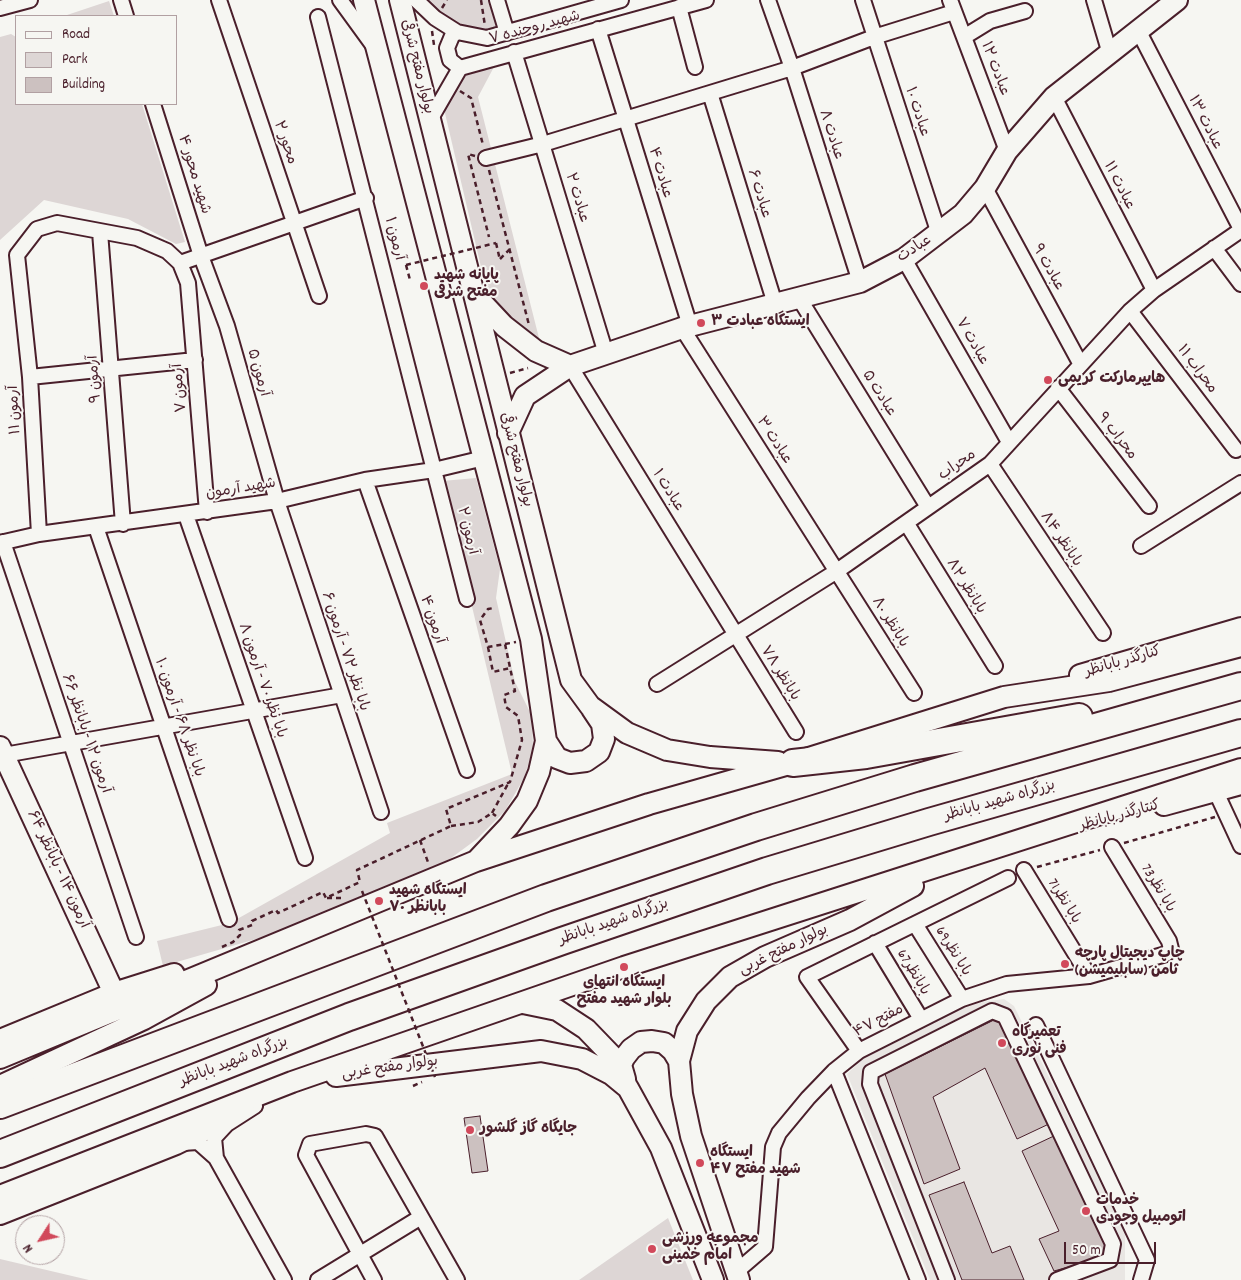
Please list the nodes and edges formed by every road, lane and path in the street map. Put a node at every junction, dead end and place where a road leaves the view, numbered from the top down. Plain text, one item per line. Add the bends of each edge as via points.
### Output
1 (30, 0) edge
2 (121, 0) edge
3 (219, 0) edge
4 (340, 0) edge
5 (364, 0) edge
6 (400, 0) edge
7 (416, 0) edge
8 (447, 0) edge
9 (481, 0) edge
10 (497, 0) edge
11 (621, 0) edge
12 (706, 0) edge
13 (768, 0) edge
14 (863, 0) edge
15 (1094, 0) edge
16 (1177, 0) edge
17 (590, 4) edge
18 (952, 6) edge
19 (679, 7) junction
20 (0, 8) edge
21 (1025, 11) dead end
22 (126, 15) edge
23 (318, 17) dead end
24 (435, 18) junction
25 (598, 29) junction
26 (457, 32) junction
27 (1139, 32) junction
28 (507, 33) junction
29 (874, 37) junction
30 (964, 37) junction
31 (487, 38) junction
32 (436, 49) dead end
33 (376, 50) junction
34 (514, 52) junction
35 (1110, 54) junction
36 (695, 67) dead end
37 (460, 68) junction
38 (792, 68) junction
39 (449, 84) junction
40 (710, 93) junction
41 (1054, 97) junction
42 (153, 105) edge
43 (430, 120) junction
44 (626, 120) junction
45 (543, 144) junction
46 (1007, 151) junction
47 (486, 158) junction
48 (984, 188) junction
49 (366, 198) junction
50 (294, 223) junction
51 (1241, 229) edge
52 (100, 232) junction
53 (939, 234) junction
54 (489, 237) dead end
55 (1214, 248) junction
56 (510, 250) junction
57 (201, 256) junction
58 (904, 259) junction
59 (180, 263) junction
60 (410, 280) dead end
61 (860, 282) junction
62 (1241, 284) edge
63 (1154, 290) junction
64 (473, 293) junction
65 (318, 296) dead end
66 (799, 298) junction
67 (775, 304) junction
68 (1130, 311) junction
69 (686, 327) junction
70 (536, 351) junction
71 (606, 354) junction
72 (195, 360) junction
73 (1080, 363) junction
74 (570, 366) junction
75 (112, 368) junction
76 (30, 377) junction
77 (538, 386) junction
78 (1058, 388) junction
79 (508, 433) junction
80 (1009, 442) junction
81 (1236, 450) dead end
82 (484, 458) junction
83 (990, 464) junction
84 (434, 470) junction
85 (365, 480) junction
86 (1241, 482) edge
87 (277, 501) junction
88 (928, 506) junction
89 (1149, 506) dead end
90 (207, 512) junction
91 (186, 515) junction
92 (123, 524) junction
93 (907, 524) junction
94 (96, 527) junction
95 (39, 534) junction
96 (2, 542) edge
97 (1141, 546) dead end
98 (837, 571) junction
99 (467, 599) dead end
100 (494, 608) dead end
101 (1241, 628) edge
102 (1103, 633) dead end
103 (735, 634) junction
104 (1241, 646) edge
105 (488, 647) junction
106 (995, 666) dead end
107 (510, 668) junction
108 (657, 684) dead end
109 (1241, 686) edge
110 (914, 693) dead end
111 (342, 695) junction
112 (1004, 697) junction
113 (1196, 698) junction
114 (590, 706) junction
115 (254, 710) junction
116 (163, 726) junction
117 (796, 732) dead end
118 (1241, 733) edge
119 (546, 741) junction
120 (71, 743) junction
121 (2, 751) edge
122 (792, 763) junction
123 (1241, 769) edge
124 (467, 770) dead end
125 (510, 782) junction
126 (1241, 784) edge
127 (1216, 792) junction
128 (381, 812) dead end
129 (492, 813) junction
130 (451, 826) junction
131 (510, 826) junction
132 (420, 840) junction
133 (1241, 846) edge
134 (1112, 847) dead end
135 (999, 848) junction
136 (305, 858) dead end
137 (476, 860) junction
138 (1024, 870) dead end
139 (1008, 878) dead end
140 (434, 879) junction
141 (362, 891) dead end
142 (326, 898) junction
143 (344, 898) dead end
144 (229, 919) dead end
145 (915, 924) junction
146 (304, 932) junction
147 (136, 937) dead end
148 (876, 943) junction
149 (1170, 949) joint
150 (215, 951) dead end
151 (1089, 976) junction
152 (114, 993) junction
153 (962, 998) junction
154 (521, 1003) junction
155 (921, 1019) junction
156 (1036, 1025) dead end
157 (0, 1040) edge
158 (859, 1051) junction
159 (0, 1058) edge
160 (679, 1061) junction
161 (834, 1071) junction
162 (435, 1077) dead end
163 (292, 1082) junction
164 (0, 1086) edge
165 (628, 1088) junction
166 (0, 1105) edge
167 (255, 1106) junction
168 (176, 1144) junction
169 (0, 1154) edge
170 (216, 1158) junction
171 (0, 1196) edge
172 (0, 1214) edge
173 (421, 1217) junction
174 (360, 1254) junction
175 (737, 1276) edge
176 (284, 1280) edge
177 (318, 1280) edge
178 (374, 1280) edge
179 (457, 1280) edge
180 (713, 1280) edge
181 (918, 1280) edge
182 (948, 1280) edge
183 (1057, 1280) edge
184 (1141, 1280) edge

1 - 20 street
2 - 22 street
3 - 50 street, محور ۲
4 - 33 street
5 - 33 main road, بولوار مفتح شرقی
6 - 43 main road, بولوار مفتح شرقی
7 - 24 street, شهید روحنده ۷
8 - 24 path
9 - 31 path
10 - 28 street
11 - 17 street, شهید روحنده ۷
12 - 19 street, شهید روحنده ۷
13 - 38 street, عبادت ۸
14 - 29 street, عبادت ۱۰
15 - 35 street
16 - 27 main road, عبادت
17 - 28 street, شهید روحنده ۷
18 - 29 street
18 - 30 street, عبادت ۱۲
19 - 25 street, شهید روحنده ۷
19 - 36 street
21 - 30 street via 990,21
23 - 49 street, آرمون ۱
24 - 26 street, شهید روحنده ۷
24 - 32 path via 432,33
25 - 34 street, شهید روحنده ۷
25 - 44 street, عبادت ۴
26 - 31 street, شهید روحنده ۷
26 - 37 street via 447,48 450,60
27 - 35 main road, عبادت
27 - 51 street, عبادت ۱۳
28 - 31 street, شهید روحنده ۷
29 - 38 street
29 - 53 street, عبادت ۱۰
30 - 46 street, عبادت ۱۲
33 - 82 main road, بولوار مفتح شرقی
34 - 37 street, شهید روحنده ۷
34 - 45 street, عبادت ۲
35 - 41 main road, عبادت
37 - 39 street
38 - 40 street
38 - 61 street, عبادت ۸
39 - 43 street
39 - 47 path via 471,98
40 - 44 street
40 - 67 street, عبادت ۶
41 - 46 main road, عبادت
41 - 63 street, عبادت ۱۱
42 - 57 street, شهید محور ۴
43 - 64 main road, بولوار مفتح شرقی
44 - 45 street
44 - 69 street, عبادت ۴
45 - 47 street
45 - 71 street, عبادت ۲
46 - 48 main road, عبادت
47 - 54 path via 468,154
47 - 56 path
48 - 53 main road, عبادت via 964,214
48 - 73 street, عبادت ۹
49 - 50 street
49 - 84 street, آرمون ۱
50 - 57 street
50 - 65 street, محور ۲
51 - 55 street, محراب
52 - 59 street via 137,238 167,250
52 - 75 street, آرمون ۹
52 - 76 street, آرمون ۱۱ via 57,223 37,230 17,255
53 - 58 main road, عبادت
55 - 62 street
55 - 63 street, محراب
56 - 60 path, bridge via 500,260 496,243 406,265
56 - 70 path
57 - 59 street
57 - 87 street, آرمون ۵ via 227,326
58 - 61 main road, عبادت
58 - 80 street, عبادت ۷
59 - 72 street, آرمون ۷ via 188,283
61 - 66 main road, عبادت
63 - 68 street, محراب
64 - 70 main road via 504,326
64 - 79 main road, بولوار مفتح شرقی
66 - 67 main road, عبادت
66 - 88 street, عبادت ۵
67 - 69 main road, عبادت
68 - 73 street, محراب
68 - 81 street, محراب ۱۱
69 - 71 main road, عبادت
69 - 98 street, عبادت ۳
70 - 74 main road
70 - 77 path via 528,368
71 - 74 main road, عبادت
72 - 75 street
72 - 90 street, آرمون ۷
73 - 78 street, محراب
74 - 77 main road, عبادت
74 - 103 street, عبادت ۱
75 - 76 street
75 - 92 street, آرمون ۹
76 - 95 street, آرمون ۱۱
77 - 79 main road, عبادت via 525,396
78 - 80 street, محراب
78 - 89 street, محراب ۹
79 - 114 main road, بولوار مفتح شرقی via 571,680
80 - 83 street, محراب
82 - 84 street, شهید آرمون
82 - 119 main road, بولوار مفتح شرقی via 531,639
83 - 88 street, محراب
83 - 102 street, بابانظر ۸۴
84 - 85 street, شهید آرمون
84 - 99 street, آرمون ۲
85 - 87 street, شهید آرمون
85 - 124 street, آرمون ۴
86 - 97 street
87 - 90 street, شهید آرمون
87 - 111 street, بابا نظر ۷۲ - آرمون ۶
88 - 93 street, محراب
90 - 91 street, شهید آرمون
91 - 92 street, شهید آرمون
91 - 115 street, بابا نظر ۷۰ - آرمون ۸
92 - 94 street, شهید آرمون
93 - 98 street, محراب
93 - 106 street, بابانظر ۸۲
94 - 95 street, شهید آرمون
94 - 116 street, بابا نظر ۶۸ - آرمون ۱۰
95 - 96 street, شهید آرمون
96 - 120 street, آرمون ۱۲ - بابانظر ۶۶
98 - 103 street, محراب
98 - 110 street, بابانظر ۸۰
100 - 105 path via 488,609 480,620
101 - 112 main road, کنارگذر بابانظر
103 - 108 street, محراب
103 - 117 street, بابانظر ۷۸
104 - 112 main road via 1109,681
105 - 107 path via 505,644
105 - 107 path via 493,672
107 - 125 path via 516,691 504,695 506,707 518,716 522,740
109 - 113 highway
111 - 115 street
111 - 128 street, بابا نظر ۷۲ - آرمون ۶
112 - 122 main road
113 - 122 highway via 990,731 866,755
113 - 166 highway via 915,778 756,827 555,895
114 - 119 main road via 602,724 604,739 599,752 586,761 570,763 557,758
114 - 122 main road, بولوار مفتح شرقی via 627,733 667,750 710,757
115 - 116 street
115 - 136 street, بابا نظر ۷۰ - آرمون ۸
116 - 120 street
116 - 144 street, بابا نظر ۶۸ - آرمون ۱۰
118 - 169 highway, بزرگراه شهید بابانظر via 758,874 349,1017
119 - 131 main road, بولوار مفتح شرقی via 539,772 527,801
120 - 121 street
120 - 147 street, آرمون ۱۲ - بابانظر ۶۶
121 - 152 main road, آرمون ۱۴ - بابانظر ۶۴
122 - 137 main road via 649,804
123 - 135 main road
125 - 129 path
125 - 130 path via 446,809
126 - 127 main road, کنتارگذر بابانظر
127 - 133 street
127 - 135 main road, کنتارگذر بابانظر
129 - 130 path via 478,822
129 - 131 path
130 - 132 path
131 - 137 main road, بولوار مفتح شرقی
132 - 140 path
132 - 142 path via 357,870 360,882
134 - 149 street, بابا نظر73 via 1169,941
135 - 154 main road
135 - 160 main road, بولوار مفتح غربی via 904,890 850,920 765,957 730,977 706,1001 688,1031
137 - 140 main road
138 - 151 street, بابا نظر71
139 - 145 street
140 - 146 main road
141 - 162 path, bridge
142 - 143 path
142 - 150 path via 323,892 252,921 252,925 239,930 240,935 233,942
145 - 148 street
145 - 153 street, بابا نظر69
146 - 152 main road
146 - 159 main road
146 - 164 main road via 144,1019
148 - 155 street, بابانظر67
148 - 158 street via 807,977
149 - 151 street, مفتح ۴۷ via 1166,954
151 - 153 street, مفتح ۴۷ via 1007,984
152 - 157 main road
153 - 155 street, مفتح ۴۷
154 - 163 main road
154 - 165 main road via 557,1010 586,1029 613,1056
155 - 158 street, مفتح ۴۷
156 - 184 street via 1147,1260
158 - 161 street, مفتح ۴۷
160 - 165 main road via 664,1044 641,1042 631,1048 621,1065
160 - 175 main road, بولوار مفتح غربی via 691,1136
161 - 175 street, مفتح ۴۷ via 776,1139 765,1247
161 - 181 street
163 - 165 main road, بولوار مفتح غربی via 541,1050 582,1059 612,1074
163 - 167 main road
163 - 171 main road
165 - 180 main road, بولوار مفتح غربی via 661,1148
167 - 168 main road
167 - 170 street via 226,1124 214,1138
168 - 170 street via 198,1142
168 - 172 main road
170 - 176 street
173 - 174 street
173 - 174 street via 375,1136 366,1134 310,1144 306,1155
173 - 179 street
174 - 177 street
174 - 178 street
182 - 183 street via 870,1084 871,1072 992,1011 1005,1016 1113,1244 1110,1260

